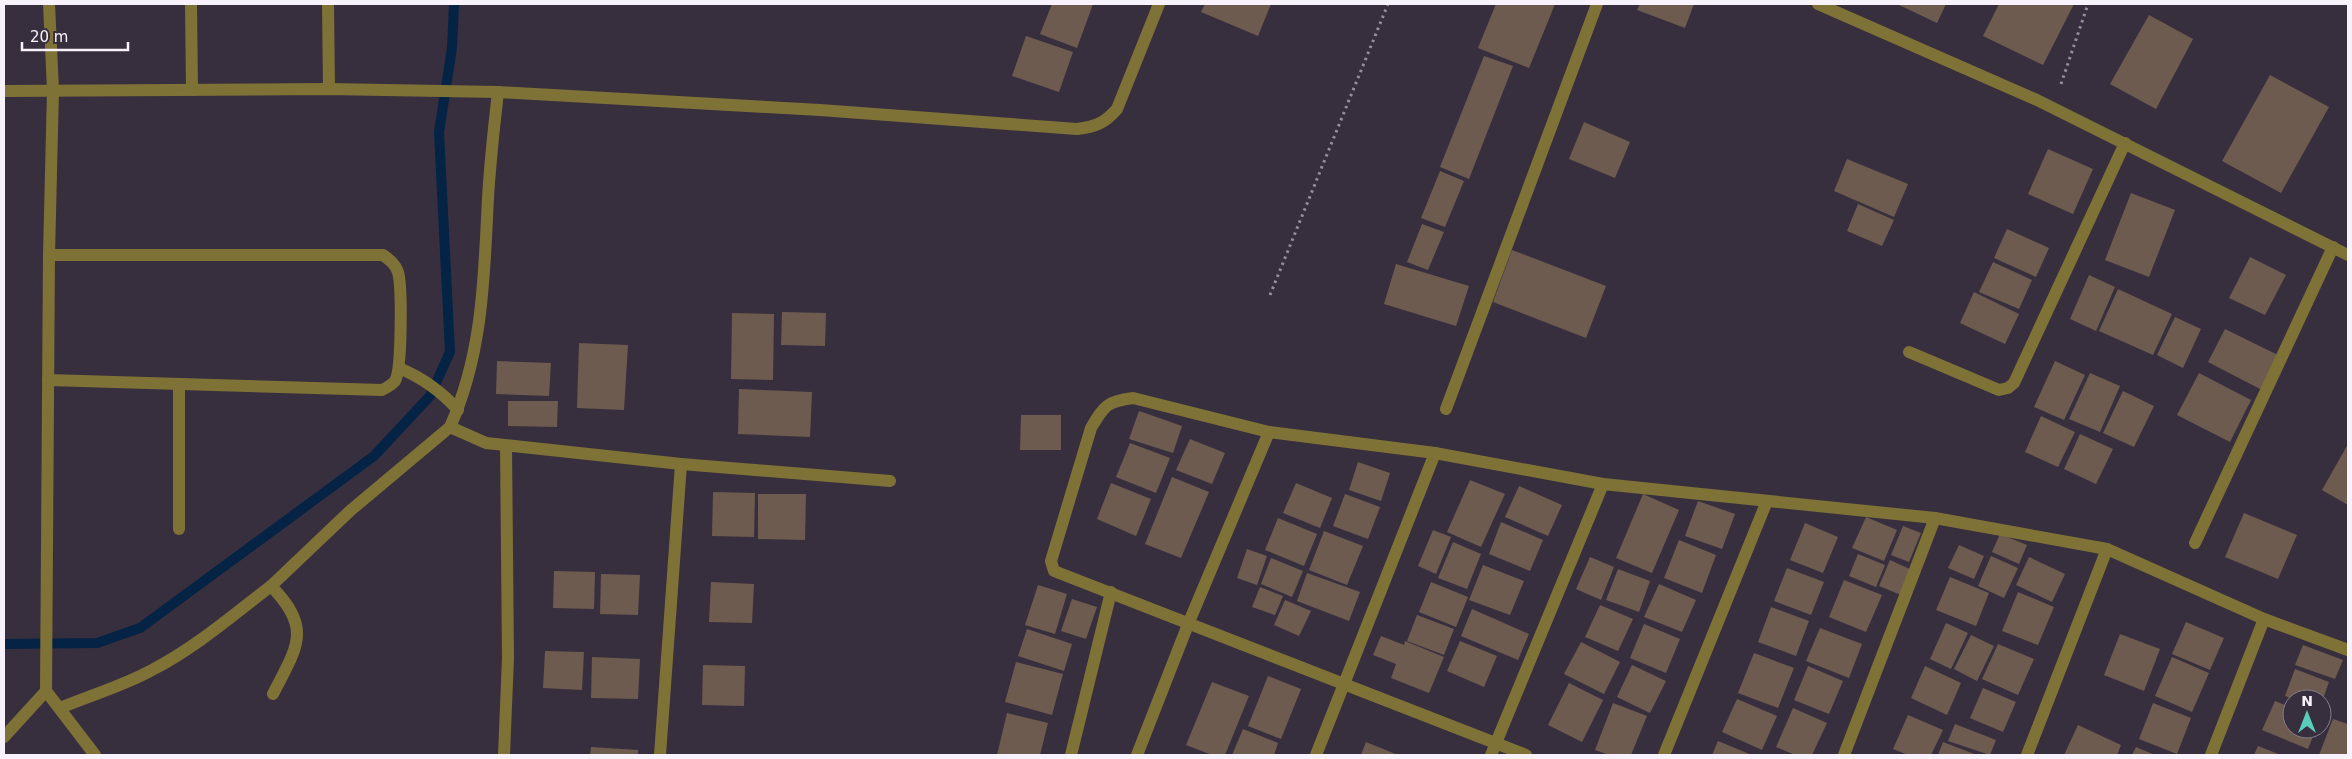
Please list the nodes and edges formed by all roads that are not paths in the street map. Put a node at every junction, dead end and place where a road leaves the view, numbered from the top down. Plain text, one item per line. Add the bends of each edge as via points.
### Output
1 (49, 4) edge
2 (328, 4) edge
3 (1160, 4) edge
4 (1597, 4) edge
5 (1818, 4) edge
6 (191, 6) edge
7 (329, 89) junction
8 (53, 90) junction
9 (192, 90) junction
10 (4, 91) edge
11 (492, 92) junction
12 (2125, 143) junction
13 (2333, 247) junction
14 (49, 255) junction
15 (2348, 255) edge
16 (1910, 352) dead end
17 (399, 368) junction
18 (48, 380) junction
19 (179, 384) junction
20 (1446, 409) dead end
21 (458, 410) junction
22 (450, 428) junction
23 (1269, 432) junction
24 (506, 446) junction
25 (1436, 453) junction
26 (681, 464) junction
27 (890, 481) dead end
28 (1603, 484) junction
29 (1767, 501) junction
30 (1935, 518) junction
31 (179, 529) dead end
32 (2195, 542) dead end
33 (2107, 549) junction
34 (271, 586) junction
35 (1111, 592) junction
36 (2264, 620) junction
37 (1189, 622) junction
38 (2348, 650) edge
39 (1346, 684) junction
40 (46, 690) junction
41 (273, 694) dead end
42 (60, 708) junction
43 (4, 737) edge
44 (1494, 749) edge
45 (95, 755) edge
46 (504, 755) edge
47 (660, 755) edge
48 (1071, 755) edge
49 (1137, 755) edge
50 (1316, 755) edge
51 (1526, 755) edge
52 (1664, 755) edge
53 (1844, 755) edge
54 (2027, 755) edge
55 (2211, 755) edge

1 - 8 street
2 - 7 street
3 - 11 street via 1117,109 1094,127 1077,129 820,110
4 - 20 street
5 - 12 street
6 - 9 street
7 - 9 street
7 - 11 street
8 - 9 street
8 - 10 street
8 - 14 street
11 - 21 street via 482,314
12 - 13 street
12 - 16 street via 2014,383 1999,390
13 - 15 street
13 - 32 street
14 - 17 street via 383,255 392,261 398,273
14 - 18 street
17 - 19 street via 394,382 382,390
17 - 21 street via 442,392
18 - 19 street
18 - 40 street
19 - 31 street
21 - 22 street
22 - 24 street via 486,443
22 - 34 street via 351,510
23 - 25 street
23 - 35 street via 1133,398 1114,400 1102,408 1091,428 1050,561 1054,571 1063,576
23 - 37 street
24 - 26 street
24 - 46 street via 508,658
25 - 28 street
25 - 39 street
26 - 27 street
26 - 47 street
28 - 29 street
28 - 44 street
29 - 30 street
29 - 52 street
30 - 33 street
30 - 53 street
33 - 36 street
33 - 54 street
34 - 41 street via 288,604 298,631 296,650
34 - 42 street via 197,642 153,670
35 - 37 street
35 - 48 street
36 - 38 street
36 - 55 street
37 - 39 street
37 - 49 street
39 - 44 street
39 - 50 street
40 - 42 street
40 - 43 street
42 - 45 street
44 - 51 street

